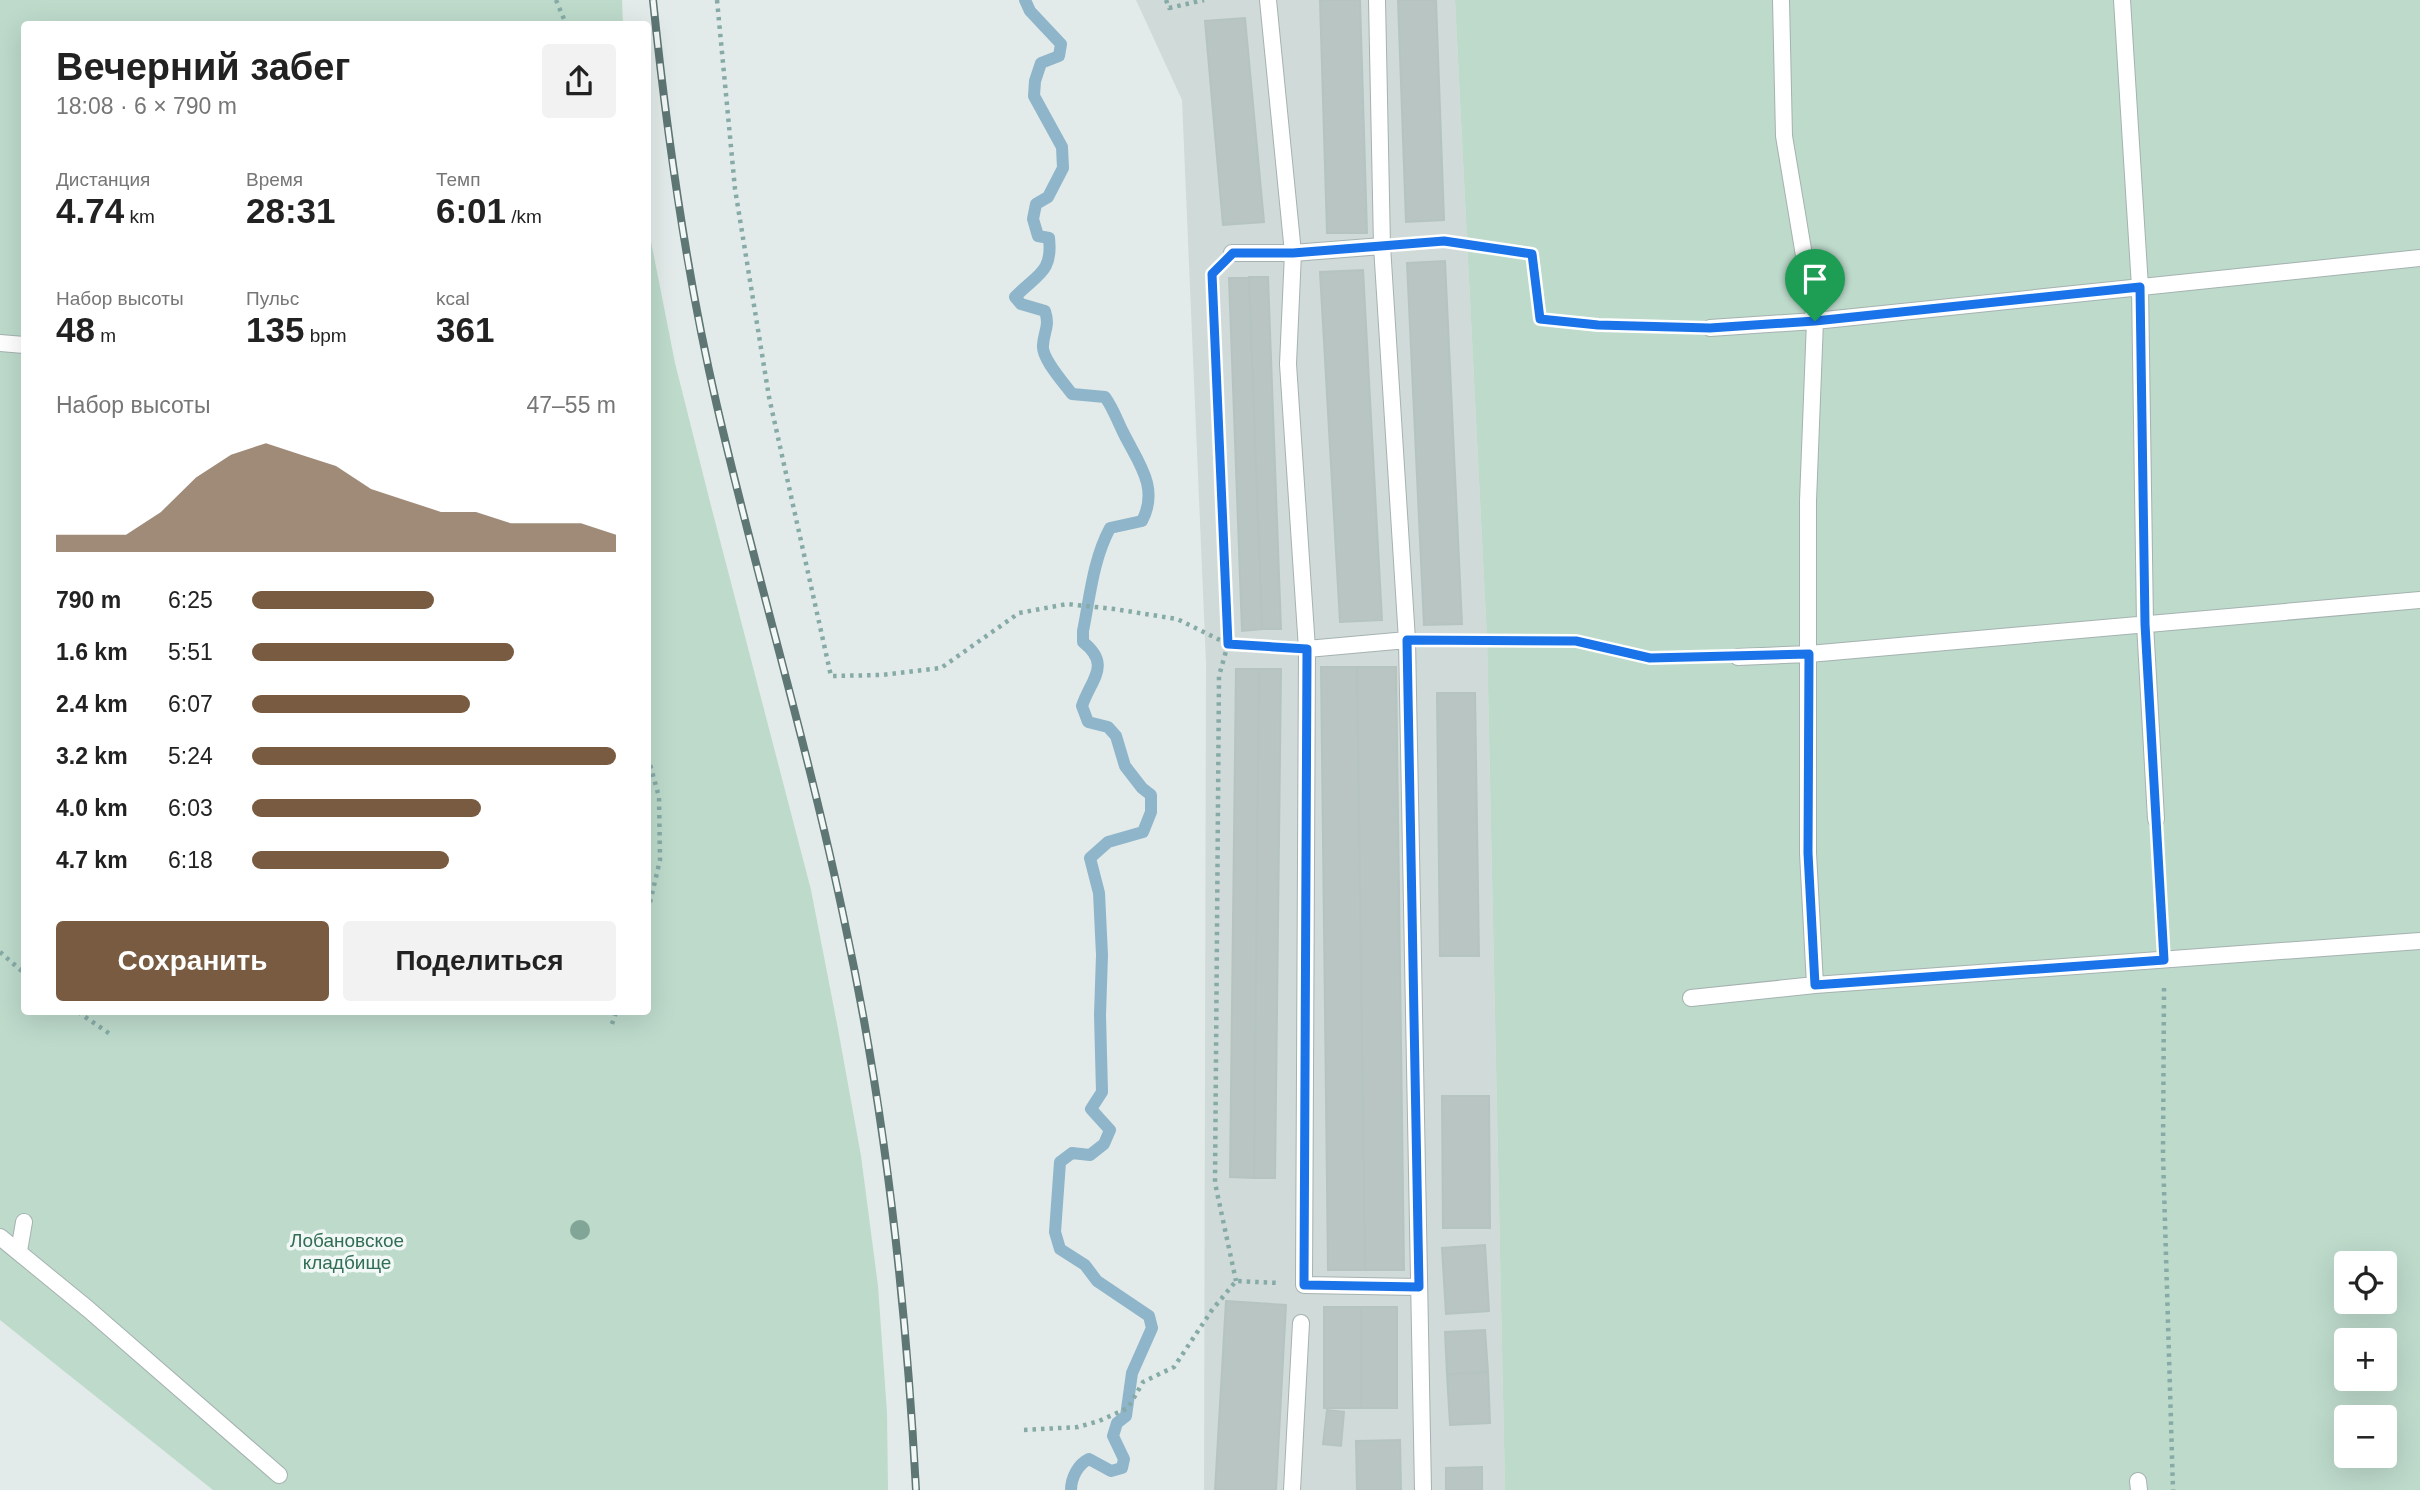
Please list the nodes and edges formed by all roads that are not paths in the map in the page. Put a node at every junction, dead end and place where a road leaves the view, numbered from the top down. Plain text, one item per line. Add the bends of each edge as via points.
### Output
1 (1268, 0) edge
2 (1377, 0) edge
3 (1781, 0) edge
4 (2122, 0) edge
5 (1382, 246) junction
6 (1233, 253) road end
7 (1293, 253) junction
8 (2420, 258) edge
9 (2140, 287) junction
10 (1815, 321) junction
11 (1710, 328) road end
12 (0, 343) edge
13 (21, 345) edge
14 (2420, 600) edge
15 (2145, 624) junction
16 (1407, 640) junction
17 (1307, 649) junction
18 (1809, 654) junction
19 (1738, 657) road end
20 (2156, 819) road end
21 (2420, 941) edge
22 (1815, 985) junction
23 (1691, 998) dead end
24 (24, 1222) dead end
25 (0, 1237) edge
26 (19, 1251) junction
27 (1419, 1287) junction
28 (1301, 1323) dead end
29 (279, 1475) dead end
30 (1292, 1490) edge
31 (1423, 1490) edge

1 - 7 lane
2 - 5 lane
3 - 10 lane via 1784,136
4 - 9 lane
5 - 7 lane
5 - 16 lane
6 - 7 lane
7 - 17 lane via 1288,364
8 - 9 lane
9 - 10 lane
9 - 15 lane
10 - 11 lane
10 - 18 lane via 1808,501
12 - 13 lane
14 - 15 lane
15 - 18 lane
15 - 20 lane
16 - 17 lane
16 - 27 lane
17 - 27 lane via 1304,1285
18 - 19 lane
18 - 22 lane via 1808,853
21 - 22 lane
22 - 23 lane
24 - 26 lane
25 - 26 lane
26 - 29 lane
27 - 31 lane
28 - 30 lane

